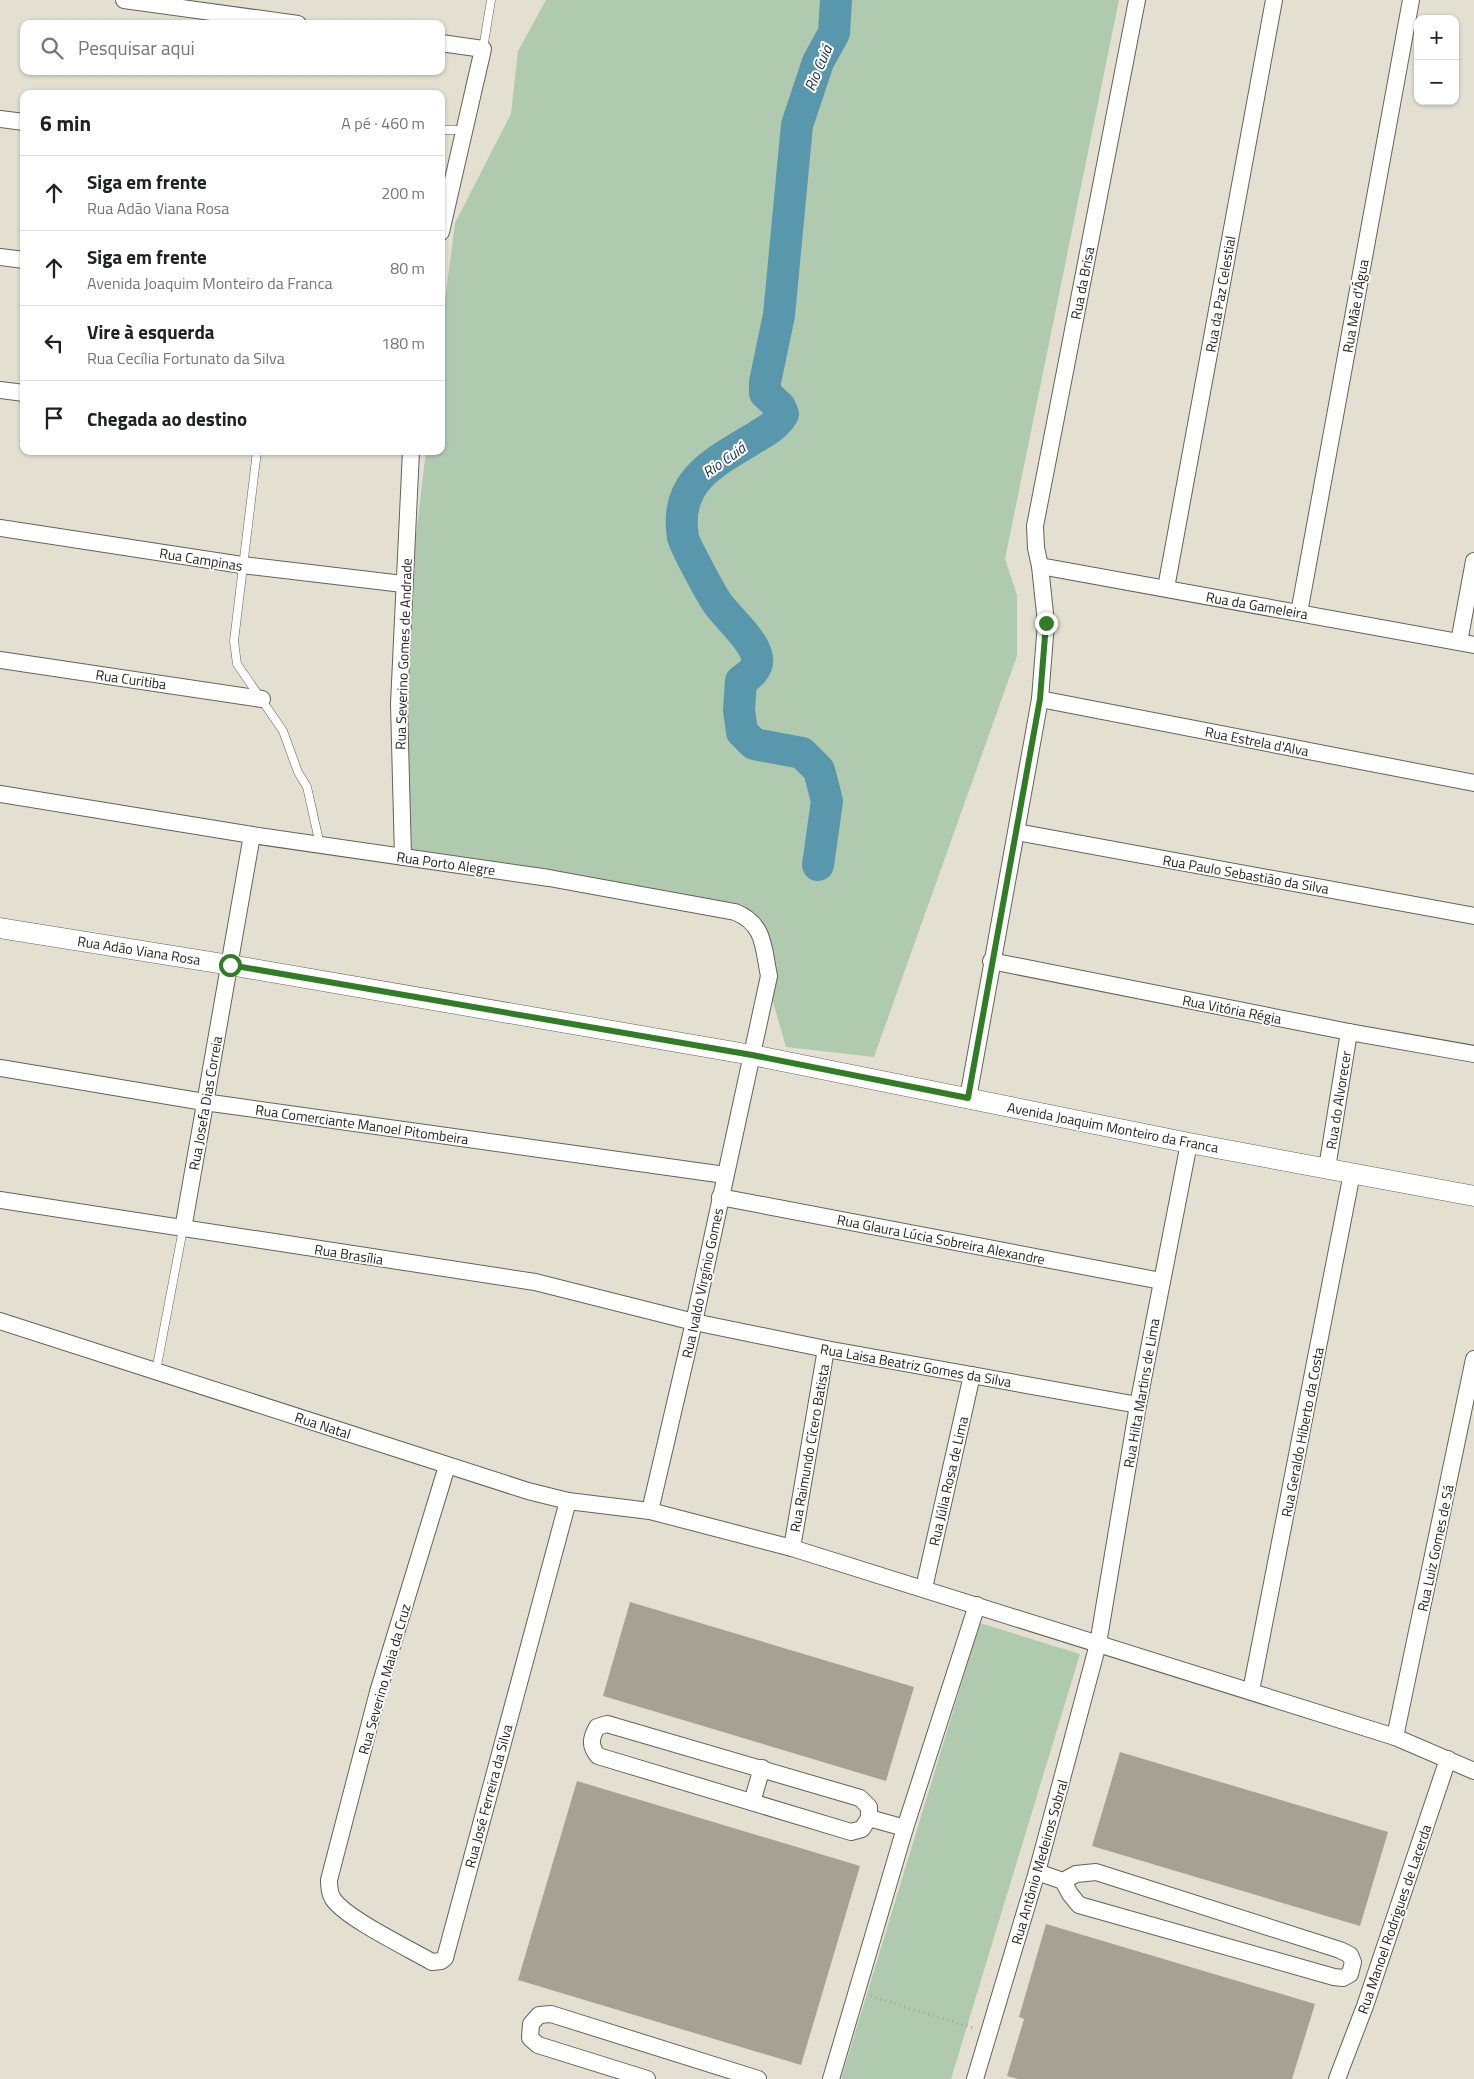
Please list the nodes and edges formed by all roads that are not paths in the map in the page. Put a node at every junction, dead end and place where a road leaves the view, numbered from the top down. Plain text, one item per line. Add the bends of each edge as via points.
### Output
1 (124, 0) edge
2 (491, 0) edge
3 (1137, 0) edge
4 (1274, 0) edge
5 (1411, 0) edge
6 (269, 20) edge
7 (445, 44) edge
8 (483, 49) junction
9 (0, 119) edge
10 (20, 122) edge
11 (445, 130) edge
12 (465, 130) junction
13 (445, 215) edge
14 (0, 256) edge
15 (20, 259) edge
16 (0, 390) edge
17 (20, 392) edge
18 (256, 455) edge
19 (411, 455) edge
20 (0, 528) edge
21 (1474, 561) edge
22 (242, 565) junction
23 (1040, 566) junction
24 (404, 584) junction
25 (1166, 588) junction
26 (1299, 613) junction
27 (1466, 643) edge
28 (0, 660) edge
29 (262, 699) junction
30 (1040, 699) junction
31 (1474, 783) edge
32 (0, 794) edge
33 (1017, 832) junction
34 (252, 835) junction
35 (320, 845) junction
36 (403, 857) junction
37 (1474, 916) edge
38 (0, 928) edge
39 (991, 961) junction
40 (230, 965) junction
41 (1349, 1032) junction
42 (1474, 1054) edge
43 (752, 1055) junction
44 (0, 1068) edge
45 (968, 1098) junction
46 (204, 1102) junction
47 (1189, 1143) junction
48 (1327, 1168) junction
49 (1352, 1173) junction
50 (725, 1175) junction
51 (1474, 1196) edge
52 (720, 1197) junction
53 (0, 1200) edge
54 (183, 1229) junction
55 (1161, 1281) junction
56 (0, 1321) edge
57 (694, 1322) junction
58 (826, 1348) junction
59 (1474, 1359) edge
60 (156, 1371) junction
61 (972, 1375) junction
62 (1138, 1405) junction
63 (447, 1466) junction
64 (568, 1501) junction
65 (650, 1511) junction
66 (792, 1548) junction
67 (924, 1588) junction
68 (977, 1605) junction
69 (1098, 1644) junction
70 (1251, 1690) junction
71 (1396, 1737) junction
72 (1448, 1759) junction
73 (762, 1768) junction
74 (1474, 1771) edge
75 (752, 1802) junction
76 (869, 1818) junction
77 (905, 1828) junction
78 (1037, 1872) junction
79 (1063, 1881) junction
80 (330, 1894) joint
81 (647, 2079) edge
82 (758, 2079) edge
83 (831, 2079) edge
84 (975, 2079) edge
85 (1336, 2079) edge

1 - 6 street
2 - 8 lane
3 - 23 street, Rua da Brisa via 1035,526
4 - 25 street, Rua da Paz Celestial
5 - 26 street, Rua Mãe d'Água
7 - 8 street
8 - 12 street
9 - 10 street
11 - 12 lane
12 - 13 street
14 - 15 street
16 - 17 street
18 - 22 lane
19 - 24 street, Rua Severino Gomes de Andrade
20 - 22 street, Rua Campinas
21 - 27 street
22 - 24 street, Rua Campinas
22 - 29 lane via 235,652 243,675
23 - 25 street, Rua da Gameleira
23 - 30 street, Rua da Brisa via 1046,623
24 - 36 street, Rua Severino Gomes de Andrade via 399,704
25 - 26 street, Rua da Gameleira
26 - 27 street, Rua da Gameleira
28 - 29 street, Rua Curitiba
29 - 35 lane via 283,731 307,787
30 - 31 street, Rua Estrela d'Alva
30 - 33 street, Rua da Brisa
32 - 34 street, Rua Porto Alegre
33 - 37 street, Rua Paulo Sebastião da Silva
33 - 39 street, Rua da Brisa
34 - 35 street, Rua Porto Alegre
34 - 40 street, Rua Josefa Dias Correia
35 - 36 street, Rua Porto Alegre
36 - 43 street, Rua Porto Alegre via 549,878 747,916 757,927 769,976
38 - 40 street, Rua Adão Viana Rosa
39 - 41 street, Rua Vitória Régia
39 - 45 street, Rua da Brisa
40 - 43 street, Rua Adão Viana Rosa
40 - 46 street, Rua Josefa Dias Correia
41 - 42 street, Rua Vitória Régia
41 - 48 street, Rua do Alvorecer
43 - 45 street, Avenida Joaquim Monteiro da Franca
43 - 50 street, Rua Ivaldo Virgínio Gomes
44 - 46 street, Rua Comerciante Manoel Pitombeira
45 - 47 street, Avenida Joaquim Monteiro da Franca
46 - 50 street, Rua Comerciante Manoel Pitombeira
46 - 54 street, Rua Josefa Dias Correia
47 - 48 street, Avenida Joaquim Monteiro da Franca
47 - 55 street, Rua Hilta Martins de Lima
48 - 49 street, Avenida Joaquim Monteiro da Franca
49 - 51 street, Avenida Joaquim Monteiro da Franca
49 - 70 street, Rua Geraldo Hiberto da Costa
50 - 52 street, Rua Ivaldo Virgínio Gomes
52 - 55 street, Rua Glaura Lúcia Sobreira Alexandre
52 - 57 street, Rua Ivaldo Virgínio Gomes
53 - 54 street, Rua Brasília
54 - 57 street, Rua Brasília via 535,1282
54 - 60 lane, Rua Josefa Dias Correia
55 - 62 street, Rua Hilta Martins de Lima
56 - 60 street, Rua Natal
57 - 58 street, Rua Laisa Beatriz Gomes da Silva
57 - 65 street, Rua Ivaldo Virgínio Gomes
58 - 61 street, Rua Laisa Beatriz Gomes da Silva
58 - 66 street, Rua Raimundo Cícero Batista
59 - 71 street, Rua Luiz Gomes de Sá
60 - 63 street, Rua Natal
61 - 62 street, Rua Laisa Beatriz Gomes da Silva
61 - 67 street, Rua Júlia Rosa de Lima
62 - 69 street, Rua Hilta Martins de Lima
63 - 64 street, Rua Natal
63 - 80 street, Rua Severino Maia da Cruz via 378,1692 329,1880
64 - 65 street, Rua Natal
64 - 80 street, Rua José Ferreira da Silva via 445,1958 432,1962 348,1913
65 - 66 street, Rua Natal
66 - 67 street, Rua Natal
67 - 68 street, Rua Natal
68 - 69 street, Rua Natal
68 - 77 street
69 - 70 street, Rua Natal
69 - 78 street, Rua Antônio Medeiros Sobral
70 - 71 street, Rua Natal
71 - 72 street, Rua Natal
72 - 74 street, Rua Natal
72 - 85 street, Rua Manoel Rodrigues de Lacerda via 1365,2006
73 - 75 street
73 - 75 street via 607,1724 597,1727 591,1737 592,1748 598,1756
73 - 76 street via 860,1798 868,1807
75 - 76 street via 851,1832 862,1829
76 - 77 street
77 - 83 street
78 - 79 street
78 - 84 street, Rua Antônio Medeiros Sobral
79 - 79 street via 1076,1874 1096,1872 1340,1950 1350,1955 1353,1962 1350,1974 1334,1978 1079,1905
81 - 82 street via 538,2045 530,2038 530,2024 539,2015 550,2014

